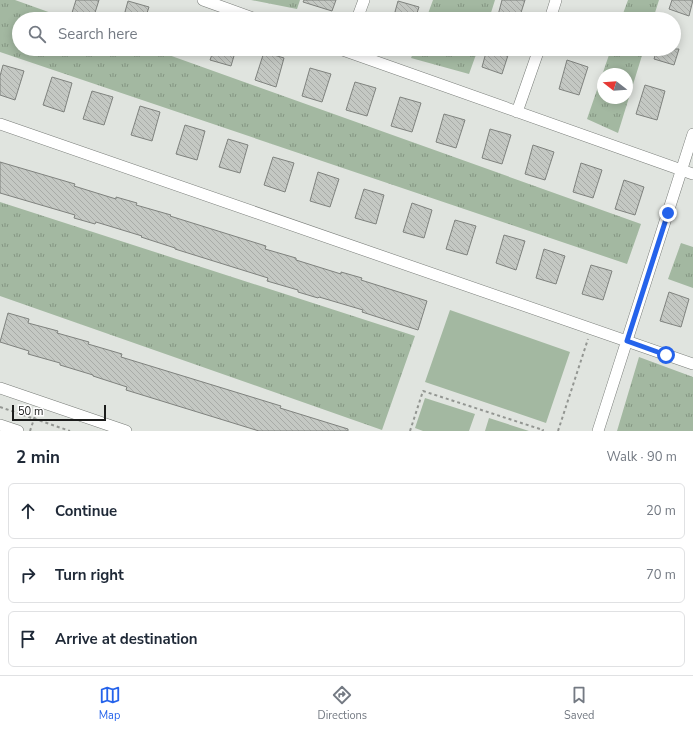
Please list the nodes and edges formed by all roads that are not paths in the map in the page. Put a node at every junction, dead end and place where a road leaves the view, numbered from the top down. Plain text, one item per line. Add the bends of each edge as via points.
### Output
1 (203, 0) edge
2 (364, 0) edge
3 (556, 0) edge
4 (236, 12) edge
5 (360, 12) edge
6 (552, 12) edge
7 (361, 56) edge
8 (537, 56) edge
9 (517, 112) junction
10 (0, 124) edge
11 (693, 134) edge
12 (681, 170) junction
13 (693, 174) edge
14 (627, 341) junction
15 (693, 364) edge
16 (0, 388) edge
17 (0, 425) edge
18 (18, 431) edge
19 (126, 431) edge
20 (598, 431) edge

1 - 4 street
2 - 5 street
3 - 6 street
7 - 9 street
8 - 9 street
9 - 12 street
10 - 14 street
11 - 12 street
12 - 13 street
12 - 14 street
14 - 15 street
14 - 20 street
16 - 19 street
17 - 18 street

